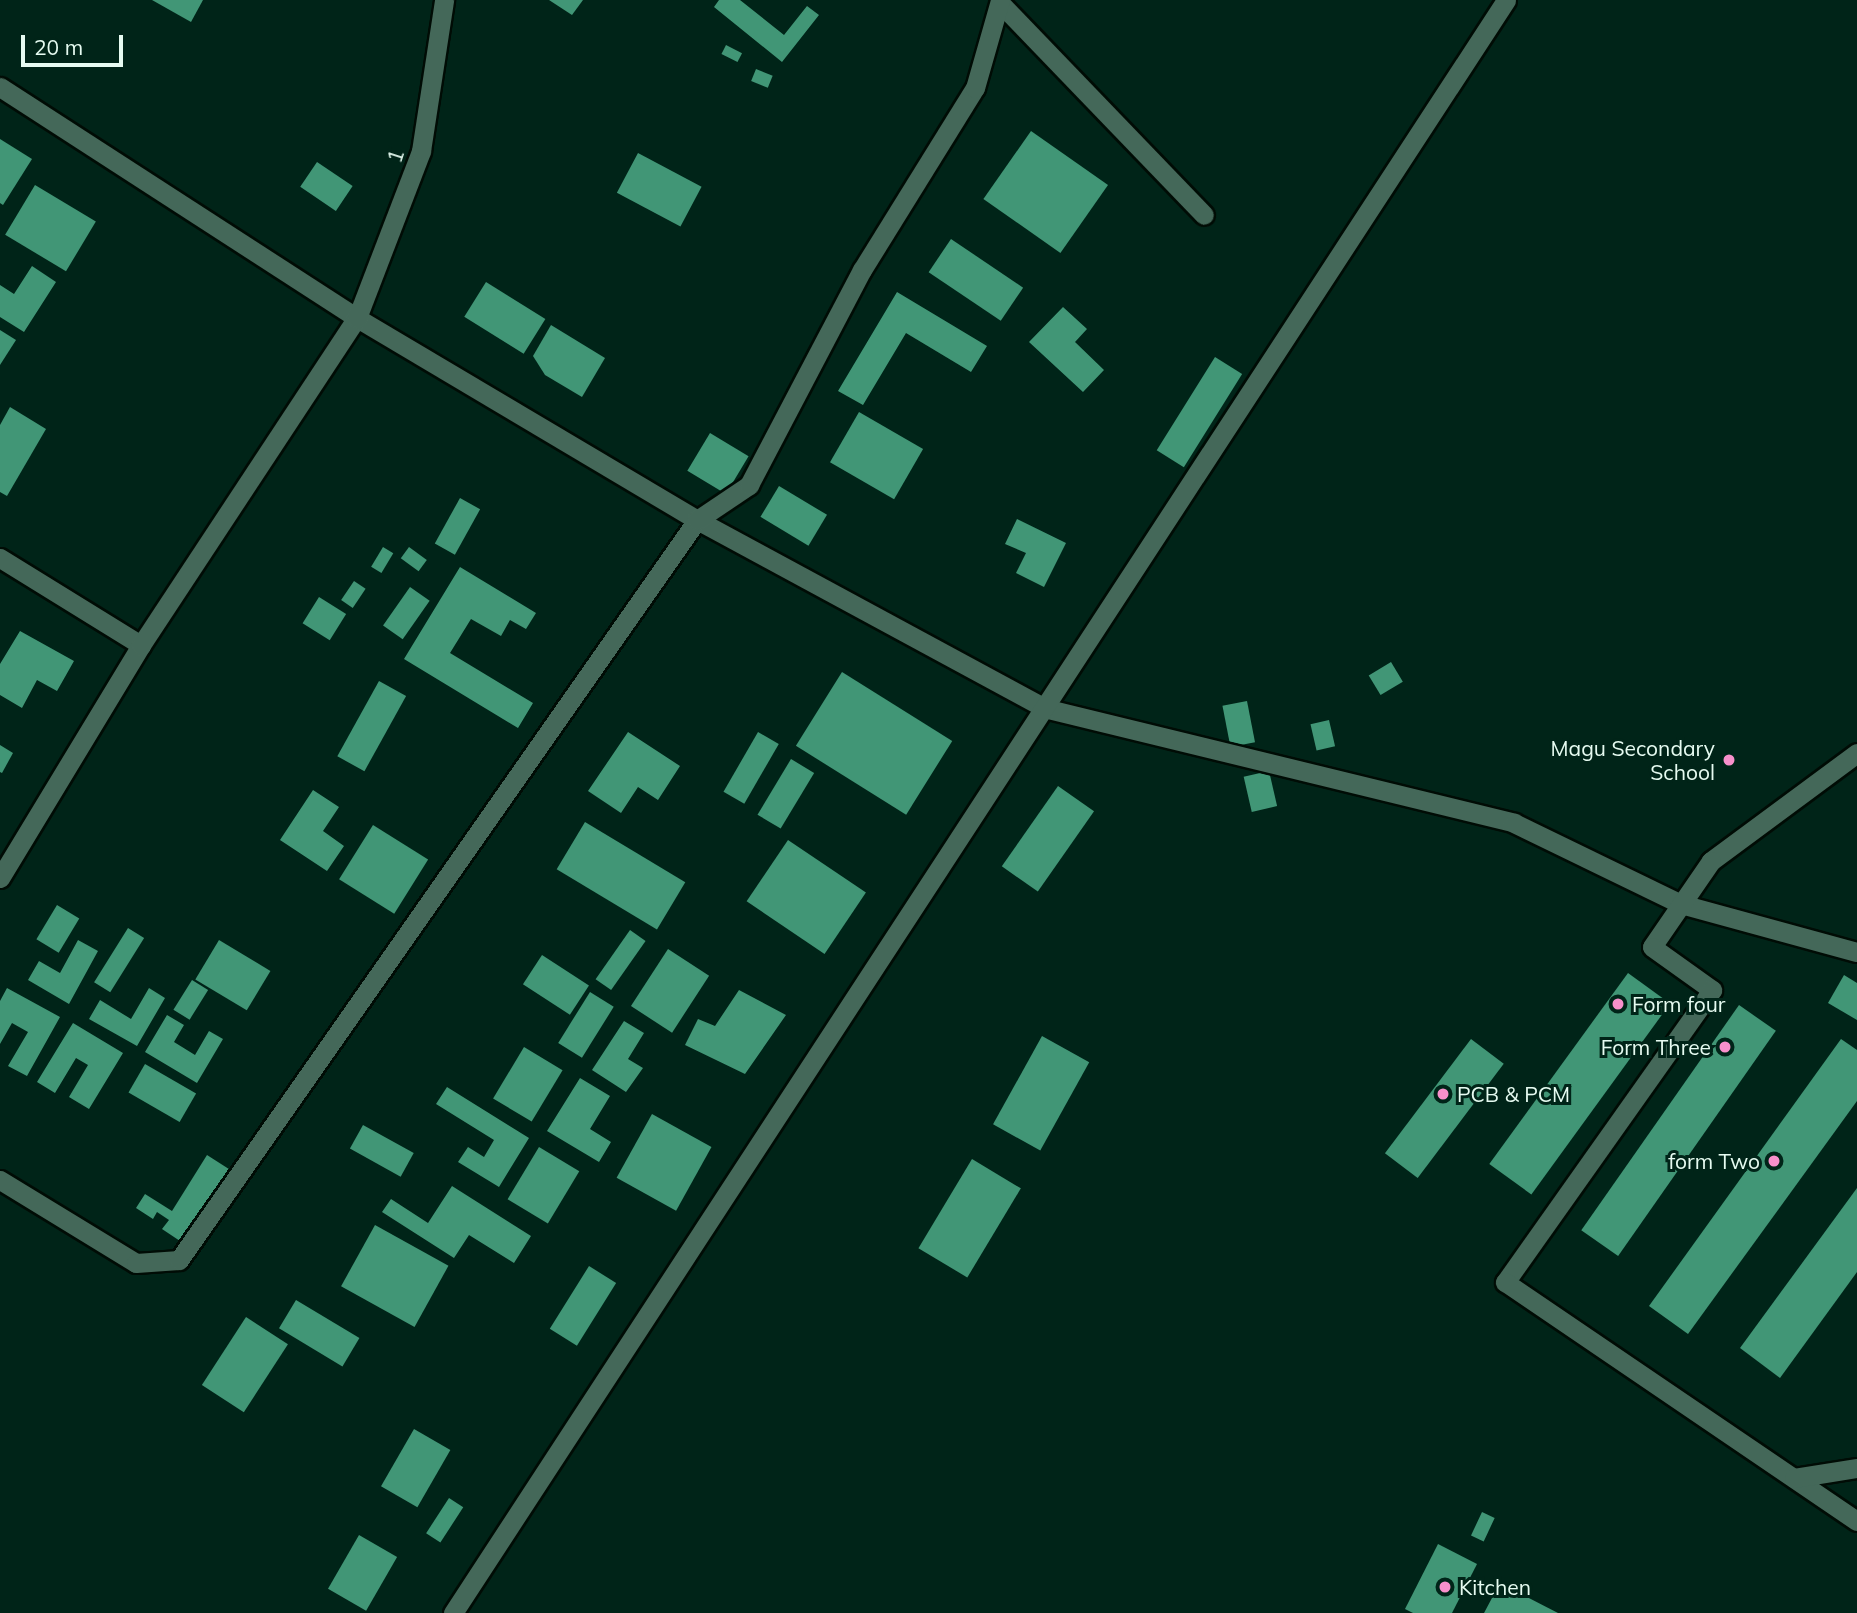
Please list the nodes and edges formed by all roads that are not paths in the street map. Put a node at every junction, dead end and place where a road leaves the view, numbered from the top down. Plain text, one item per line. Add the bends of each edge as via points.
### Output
1 (444, 0) edge
2 (1506, 0) edge
3 (1001, 2) edge
4 (0, 87) edge
5 (1204, 215) dead end
6 (357, 318) junction
7 (697, 520) junction
8 (0, 558) edge
9 (141, 645) junction
10 (1044, 708) junction
11 (1857, 753) edge
12 (0, 878) edge
13 (1681, 904) junction
14 (1857, 952) edge
15 (0, 1180) edge
16 (1857, 1468) edge
17 (1794, 1478) junction
18 (1857, 1521) edge
19 (453, 1613) edge

1 - 6 street, 1 via 421,151
2 - 10 street
3 - 5 street
3 - 7 street via 975,88 862,270 749,485
4 - 6 street
6 - 7 street
6 - 9 street, 1
7 - 10 street
7 - 15 street via 179,1260 136,1263
8 - 9 street
9 - 12 street, 1
10 - 13 street via 1514,823
10 - 19 street
11 - 13 street via 1711,861
13 - 14 street
13 - 17 street via 1652,947 1712,990 1505,1282
16 - 17 street
17 - 18 street

